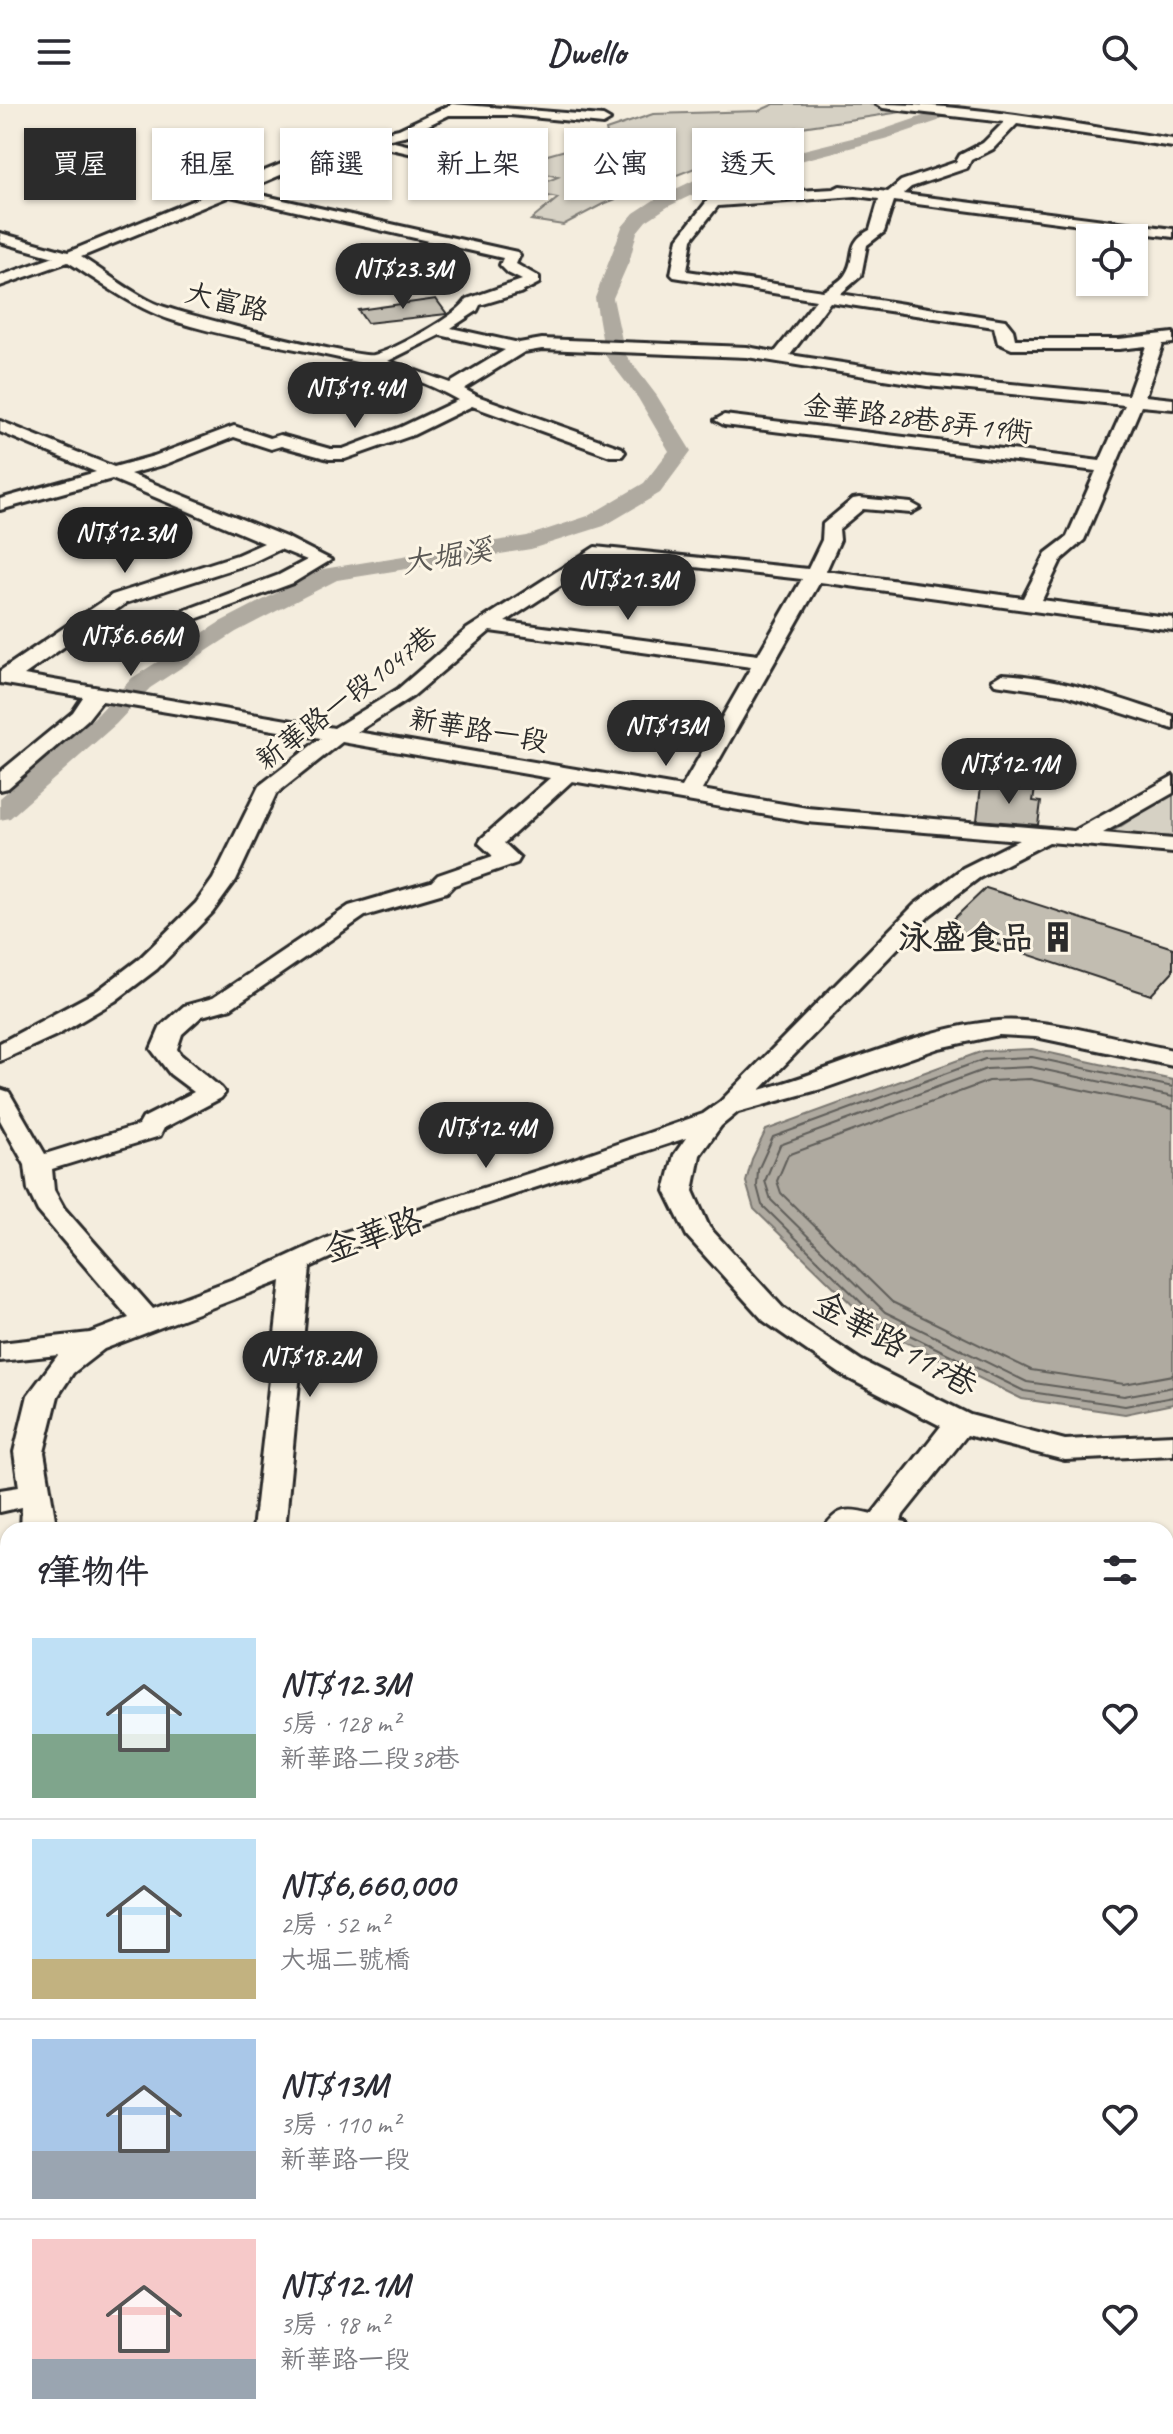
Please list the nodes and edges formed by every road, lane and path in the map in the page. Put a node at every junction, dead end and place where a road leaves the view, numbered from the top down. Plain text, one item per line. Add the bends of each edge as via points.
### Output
1 (462, 104) edge
2 (883, 104) edge
3 (970, 108) edge
4 (448, 111) junction
5 (603, 120) dead end
6 (1013, 120) junction
7 (392, 135) edge
8 (1173, 143) edge
9 (804, 184) edge
10 (856, 192) junction
11 (892, 195) junction
12 (205, 200) edge
13 (264, 200) edge
14 (1173, 233) edge
15 (0, 237) edge
16 (70, 257) junction
17 (0, 281) edge
18 (826, 297) junction
19 (438, 330) junction
20 (1164, 340) edge
21 (519, 348) junction
22 (779, 358) junction
23 (374, 362) junction
24 (452, 389) junction
25 (471, 400) junction
26 (1135, 400) junction
27 (1173, 404) edge
28 (724, 420) dead end
29 (0, 426) edge
30 (616, 452) dead end
31 (1107, 467) junction
32 (115, 473) junction
33 (0, 505) edge
34 (911, 508) dead end
35 (281, 542) junction
36 (814, 575) junction
37 (1030, 604) junction
38 (182, 618) dead end
39 (1173, 624) edge
40 (487, 625) junction
41 (763, 662) junction
42 (4, 677) edge
43 (1002, 680) dead end
44 (96, 694) junction
45 (1173, 723) edge
46 (339, 734) junction
47 (567, 774) junction
48 (0, 783) edge
49 (1173, 783) edge
50 (688, 795) junction
51 (1044, 836) junction
52 (1077, 838) junction
53 (1173, 846) edge
54 (0, 1053) edge
55 (1173, 1058) edge
56 (0, 1097) edge
57 (721, 1114) junction
58 (38, 1165) junction
59 (297, 1262) junction
60 (148, 1322) junction
61 (94, 1342) junction
62 (0, 1352) edge
63 (960, 1423) junction
64 (1173, 1445) edge
65 (35, 1494) junction
66 (0, 1501) edge
67 (38, 1522) edge
68 (270, 1522) edge
69 (889, 1522) edge

1 - 4 street
2 - 3 street via 943,111
3 - 6 street
4 - 5 street
4 - 7 street
6 - 8 street
6 - 11 street via 962,165
9 - 10 street
10 - 11 street
10 - 18 street via 718,201 685,238 679,274 685,278
11 - 14 street
11 - 18 street via 885,201 877,232 860,245 853,276
12 - 16 street
13 - 19 street via 512,255 508,265 534,280 473,302
15 - 16 street, 大富路
16 - 17 street
16 - 23 street, 大富路 via 148,306 186,320
18 - 20 street via 999,323 1004,340 1012,344
18 - 22 street
19 - 21 street
19 - 23 street
20 - 26 street
21 - 22 street via 656,348
21 - 24 street
22 - 26 street via 927,381
23 - 24 street, 大富路
24 - 25 street, 大富路
25 - 30 street, 大富路
25 - 32 street via 345,454 280,440 271,444 234,431
26 - 27 street
26 - 31 street
28 - 31 street, 金華路28巷8弄19衖
29 - 32 street
31 - 37 street via 1075,540 1053,557
32 - 33 street
32 - 35 street
34 - 36 street via 859,503 830,528 831,540
35 - 38 street via 322,560
35 - 42 street via 119,599
36 - 37 street, 新華路一段1047巷
36 - 40 street, 新華路一段1047巷 via 602,551
36 - 41 street
37 - 39 street, 新華路一段1047巷
40 - 41 street
40 - 46 street, 新華路一段1047巷 via 405,693
41 - 50 street
42 - 44 street, 新華路一段
43 - 45 street via 1068,688
44 - 46 street, 新華路一段
44 - 48 street via 80,716
46 - 47 street, 新華路一段
46 - 54 street, 新華路一段1047巷 via 267,791 218,889 148,964 106,996
47 - 50 street, 新華路一段
47 - 58 street via 490,843 509,858 439,887 357,911 222,1003 183,1019 170,1031 164,1049 182,1074 212,1093 168,1113 151,1130
49 - 52 street
50 - 51 street, 新華路一段 via 807,815
51 - 52 street, 新華路一段
51 - 57 street, 金華路 via 971,873 922,910
52 - 53 street, 新華路一段
55 - 57 street via 1036,1030 999,1028 932,1042
56 - 58 street
57 - 59 street, 金華路 via 574,1168 339,1243
57 - 63 street, 金華路117巷 via 687,1155 679,1191 697,1230 774,1315 852,1368
58 - 60 street via 41,1190 52,1211
59 - 60 street, 金華路
59 - 68 street
60 - 61 street, 金華路
61 - 62 street
61 - 65 street, 金華路 via 63,1366 43,1395 29,1452
63 - 64 street, 金華路117巷 via 1065,1450
63 - 69 street via 889,1511
65 - 66 street
65 - 67 street, 金華路

